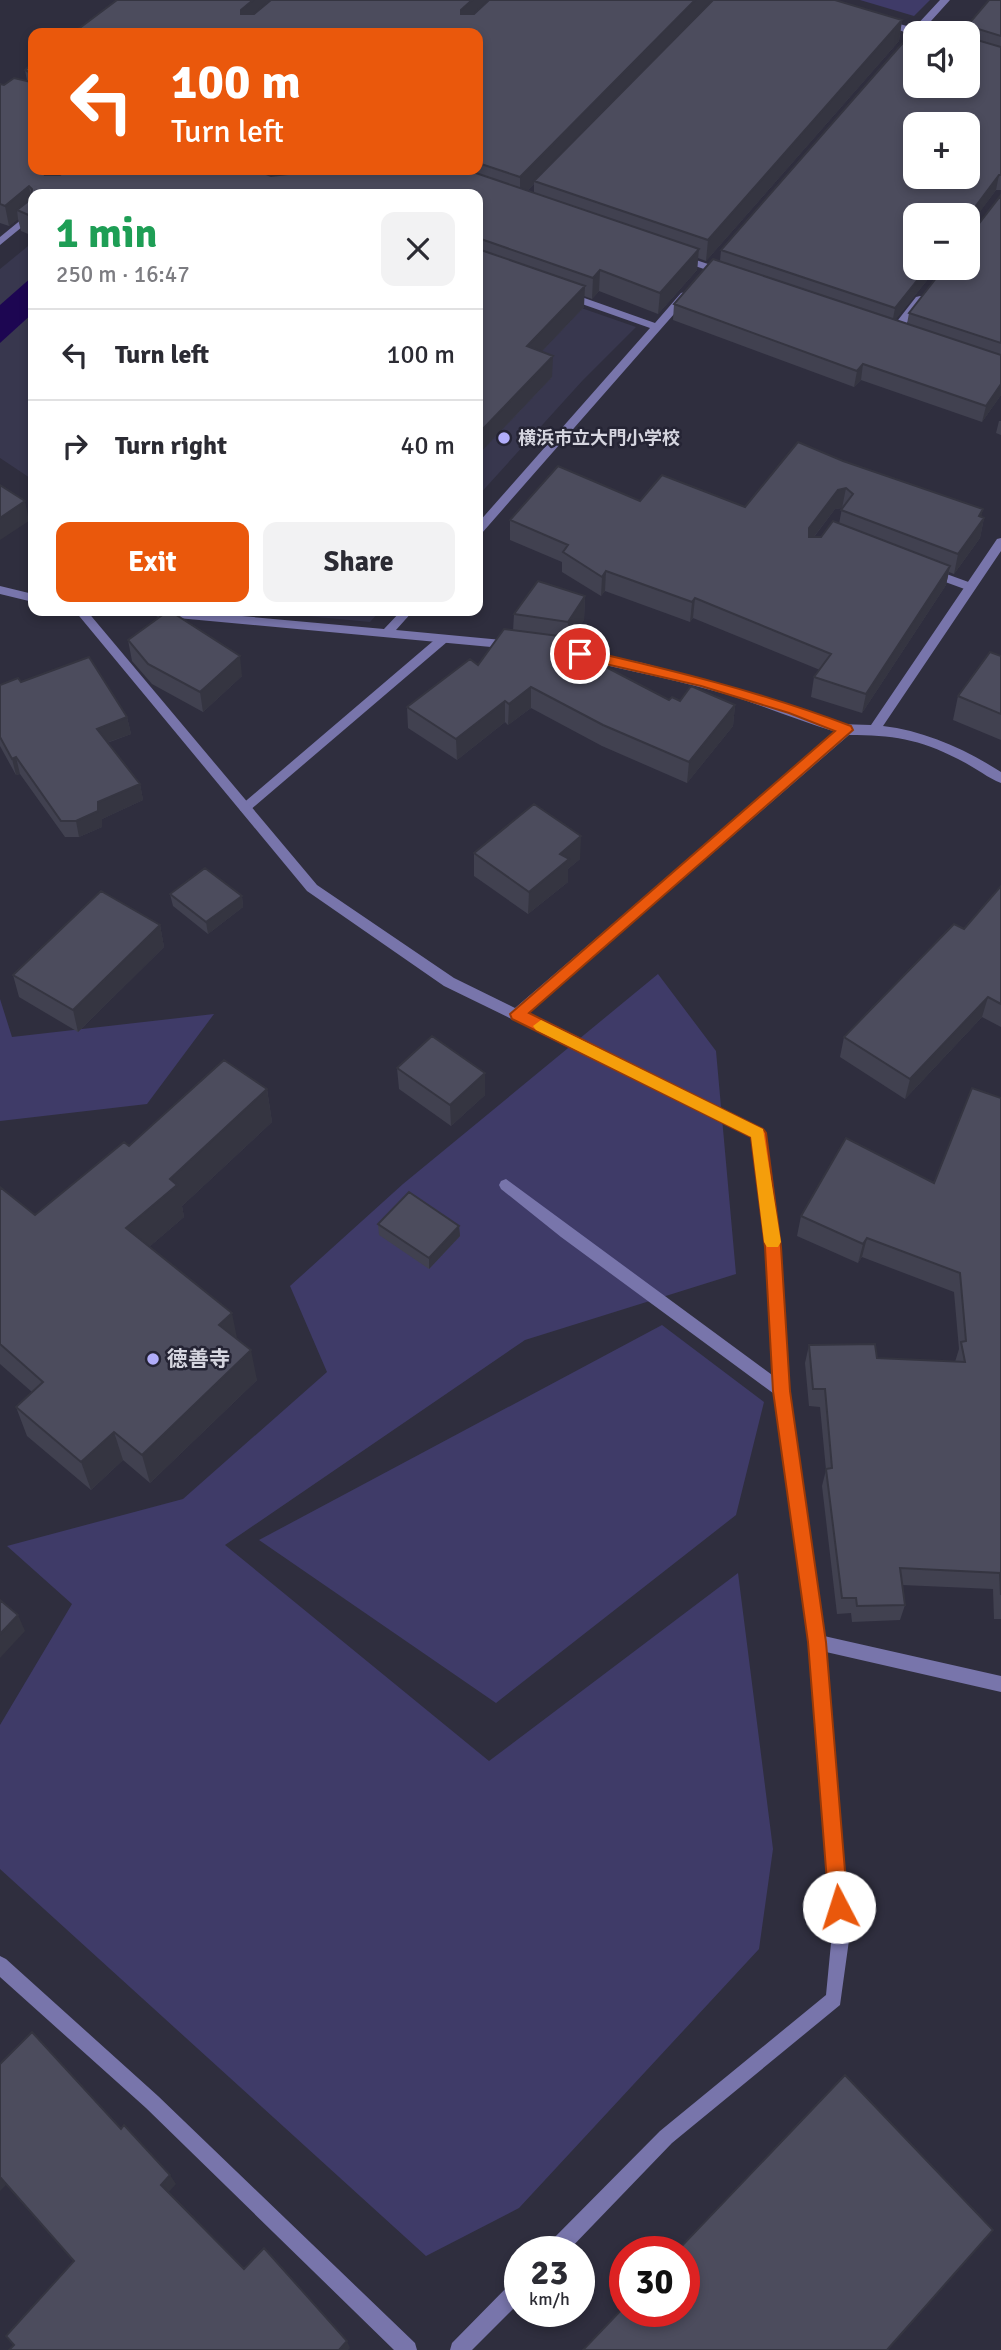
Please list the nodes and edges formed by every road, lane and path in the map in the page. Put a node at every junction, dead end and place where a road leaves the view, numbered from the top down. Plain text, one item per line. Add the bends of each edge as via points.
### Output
1 (945, 0) edge
2 (869, 18) edge
3 (927, 21) edge
4 (903, 29) edge
5 (28, 217) edge
6 (0, 242) edge
7 (671, 255) edge
8 (705, 272) junction
9 (734, 276) edge
10 (930, 286) edge
11 (552, 290) edge
12 (656, 327) junction
13 (883, 327) edge
14 (895, 331) junction
15 (909, 335) edge
16 (483, 524) edge
17 (1001, 542) edge
18 (918, 568) edge
19 (970, 587) junction
20 (0, 590) edge
21 (28, 597) edge
22 (85, 616) edge
23 (200, 616) edge
24 (402, 616) edge
25 (387, 633) junction
26 (443, 639) junction
27 (525, 646) edge
28 (550, 649) edge
29 (874, 729) junction
30 (846, 730) junction
31 (1001, 778) edge
32 (245, 808) junction
33 (518, 1014) junction
34 (506, 1185) dead end
35 (782, 1391) junction
36 (817, 1642) junction
37 (1001, 1684) edge
38 (0, 1965) edge
39 (570, 2236) edge
40 (504, 2304) edge
41 (408, 2350) edge
42 (459, 2350) edge

1 - 3 street
2 - 4 street
5 - 6 street
7 - 8 street
8 - 9 street
8 - 12 street
10 - 14 street
11 - 12 street
12 - 16 street
13 - 14 street
14 - 15 street
17 - 19 street
18 - 19 street
19 - 29 street
20 - 21 street
22 - 32 street
23 - 25 street
24 - 25 street
25 - 26 street
26 - 27 street
26 - 32 street
28 - 30 street via 701,682
29 - 30 street
29 - 31 street via 929,741 976,761
30 - 33 street
32 - 33 street via 312,888 449,982
33 - 35 street via 758,1133 773,1247
34 - 35 street
35 - 36 street
36 - 37 street
36 - 39 street via 841,1933 834,1999 666,2137
38 - 41 street via 152,2102
40 - 42 street

